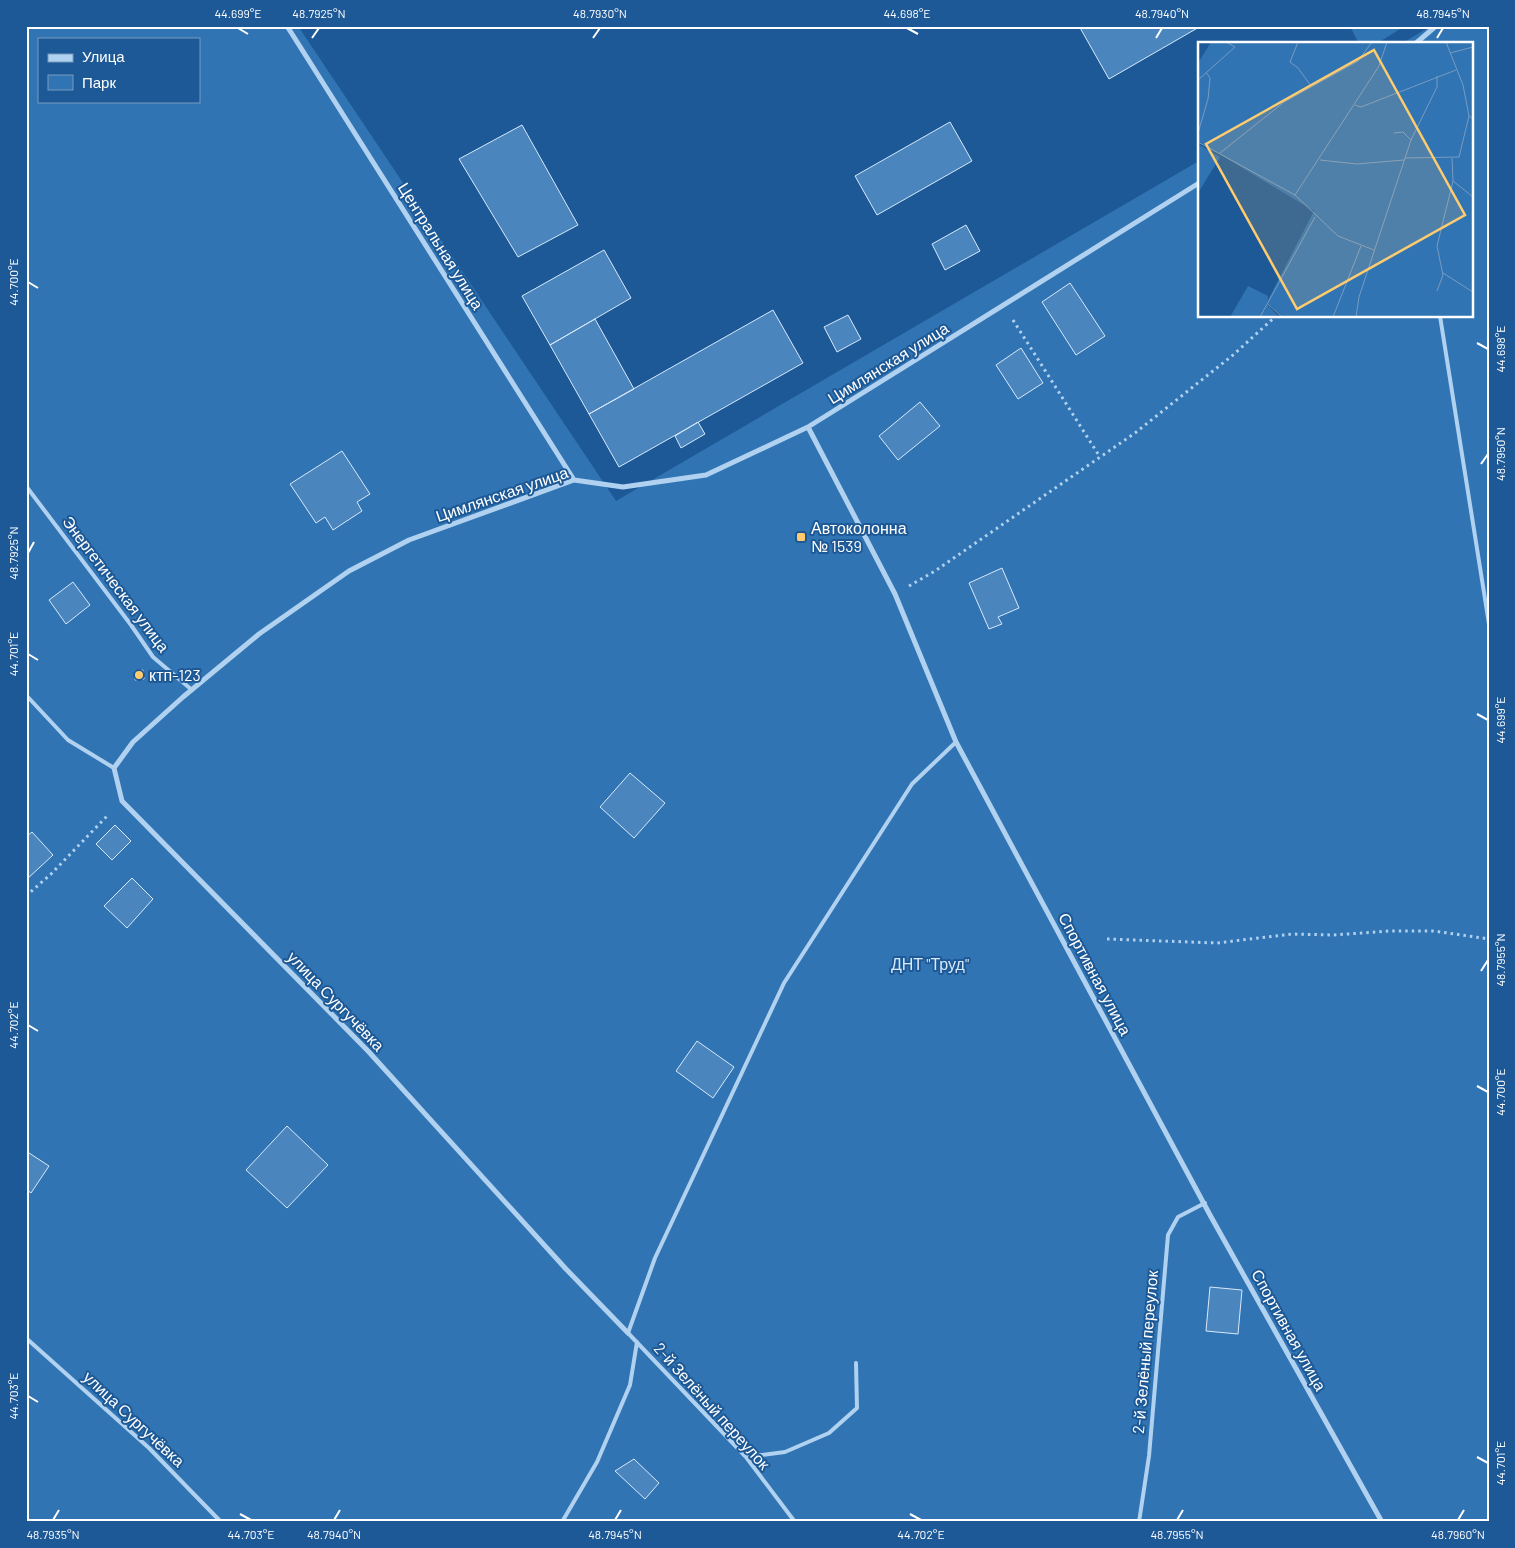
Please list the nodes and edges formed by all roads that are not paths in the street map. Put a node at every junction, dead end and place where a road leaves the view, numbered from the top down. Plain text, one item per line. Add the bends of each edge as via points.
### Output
1 (287, 26) edge
2 (1436, 26) edge
3 (1417, 42) edge
4 (1198, 184) edge
5 (1440, 318) edge
6 (808, 428) junction
7 (574, 480) junction
8 (26, 486) edge
9 (1489, 624) edge
10 (192, 690) junction
11 (26, 695) edge
12 (956, 742) junction
13 (114, 768) junction
14 (1205, 1203) junction
15 (628, 1333) junction
16 (26, 1338) edge
17 (637, 1342) junction
18 (856, 1363) dead end
19 (746, 1457) junction
20 (221, 1522) edge
21 (562, 1522) edge
22 (795, 1522) edge
23 (1139, 1522) edge
24 (1382, 1522) edge

1 - 7 street, Центральная улица
2 - 3 street
4 - 6 street, Цимлянская улица
5 - 9 lane
6 - 7 street, Цимлянская улица via 706,475 624,487
6 - 12 street, Спортивная улица via 896,594
7 - 10 street, Цимлянская улица via 409,540 349,571 259,634
8 - 10 lane, Энергетическая улица via 153,657
10 - 13 street, Цимлянская улица via 133,742
11 - 13 lane via 68,740
12 - 14 street, Спортивная улица
12 - 15 lane via 912,784 784,983 655,1258
13 - 15 street, улица Сургучёвка via 122,801 368,1051
14 - 23 lane, 2-й Зелёный переулок via 1178,1216 1168,1235
14 - 24 street, Спортивная улица
15 - 17 lane, 2-й Зелёный переулок
16 - 20 lane, улица Сургучёвка via 149,1448
17 - 19 lane, 2-й Зелёный переулок
17 - 21 lane via 630,1385 597,1462
18 - 19 lane via 858,1408 829,1433 785,1452
19 - 22 lane, 2-й Зелёный переулок

